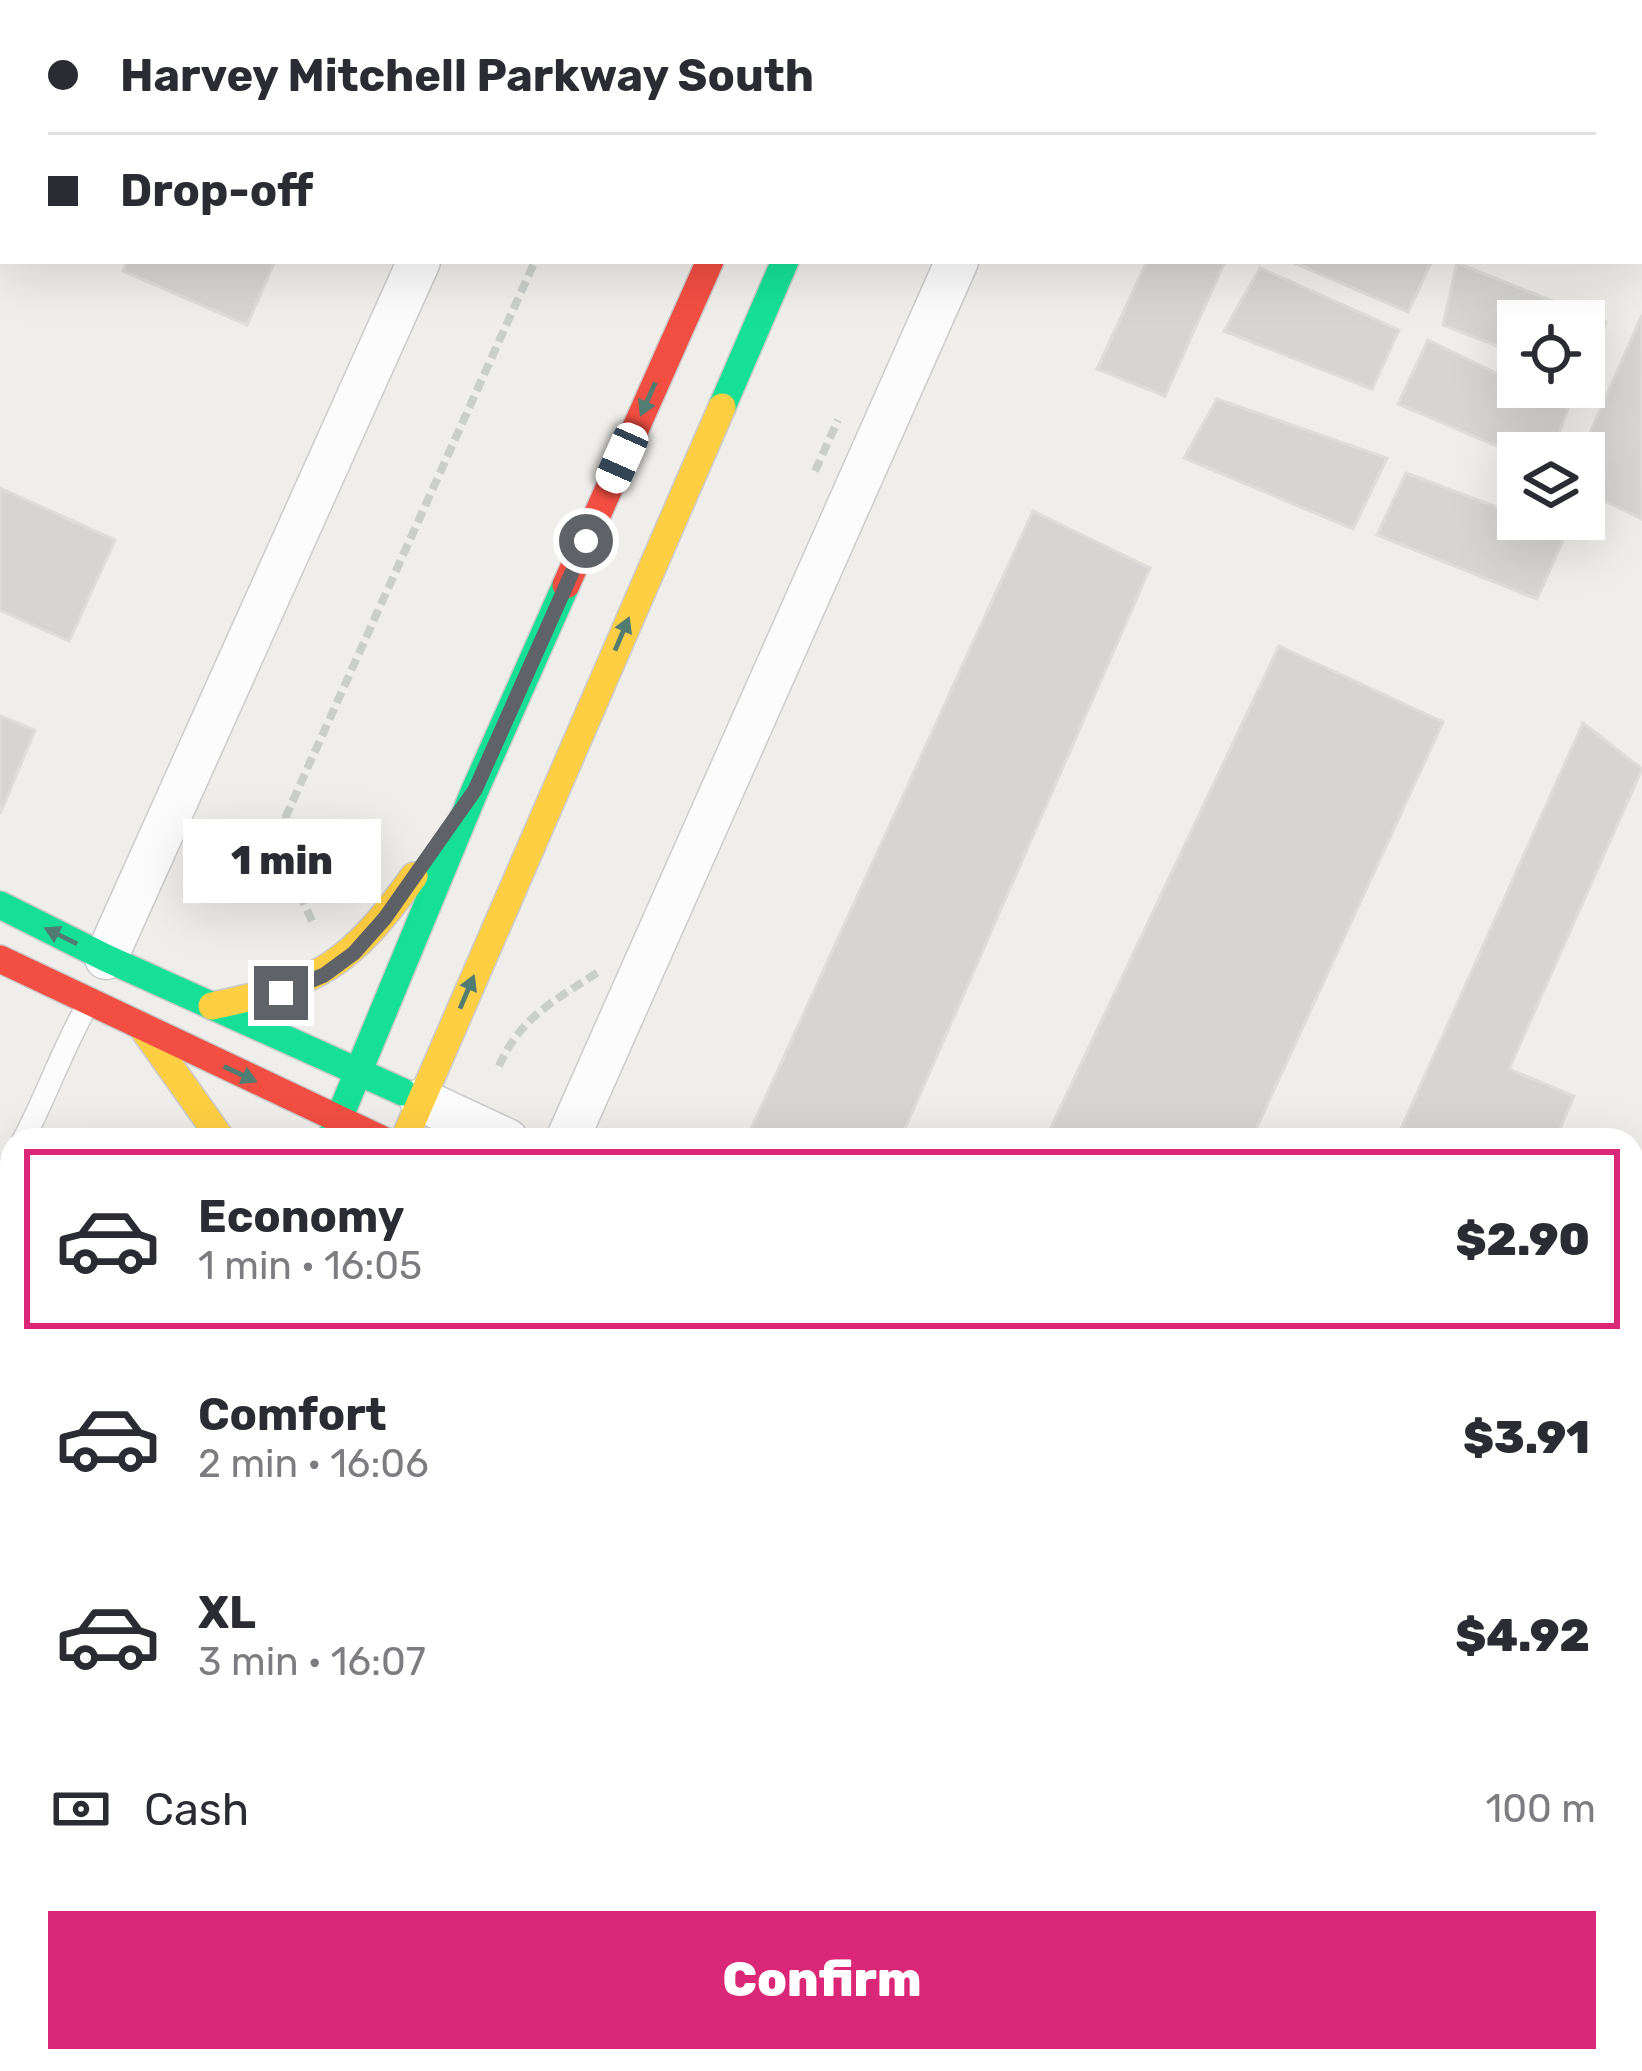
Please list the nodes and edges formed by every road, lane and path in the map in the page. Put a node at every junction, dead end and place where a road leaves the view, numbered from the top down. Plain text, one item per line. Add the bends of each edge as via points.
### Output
1 (417, 264) edge
2 (534, 264) edge
3 (709, 264) edge
4 (783, 264) edge
5 (957, 264) edge
6 (475, 790) junction
7 (0, 905) edge
8 (106, 958) junction
9 (0, 959) edge
10 (334, 968) junction
11 (89, 1002) junction
12 (212, 1006) junction
13 (142, 1028) junction
14 (358, 1074) junction
15 (421, 1100) junction
16 (30, 1128) edge
17 (213, 1128) edge
18 (330, 1128) edge
19 (335, 1128) edge
20 (409, 1128) edge
21 (481, 1128) edge
22 (572, 1128) edge

1 - 8 street
2 - 10 path via 286,816 289,871
3 -> 6 main road
15 -> 4 main road
5 - 22 street
6 - 10 main road via 385,918
6 - 14 main road
8 -> 7 main road
8 - 12 main road
9 - 11 main road
10 - 12 main road via 281,993
11 - 13 main road
11 - 16 lane
12 - 14 main road
13 - 17 main road
13 -> 18 main road
14 - 15 main road
14 - 19 main road
15 - 20 main road
15 - 21 street

